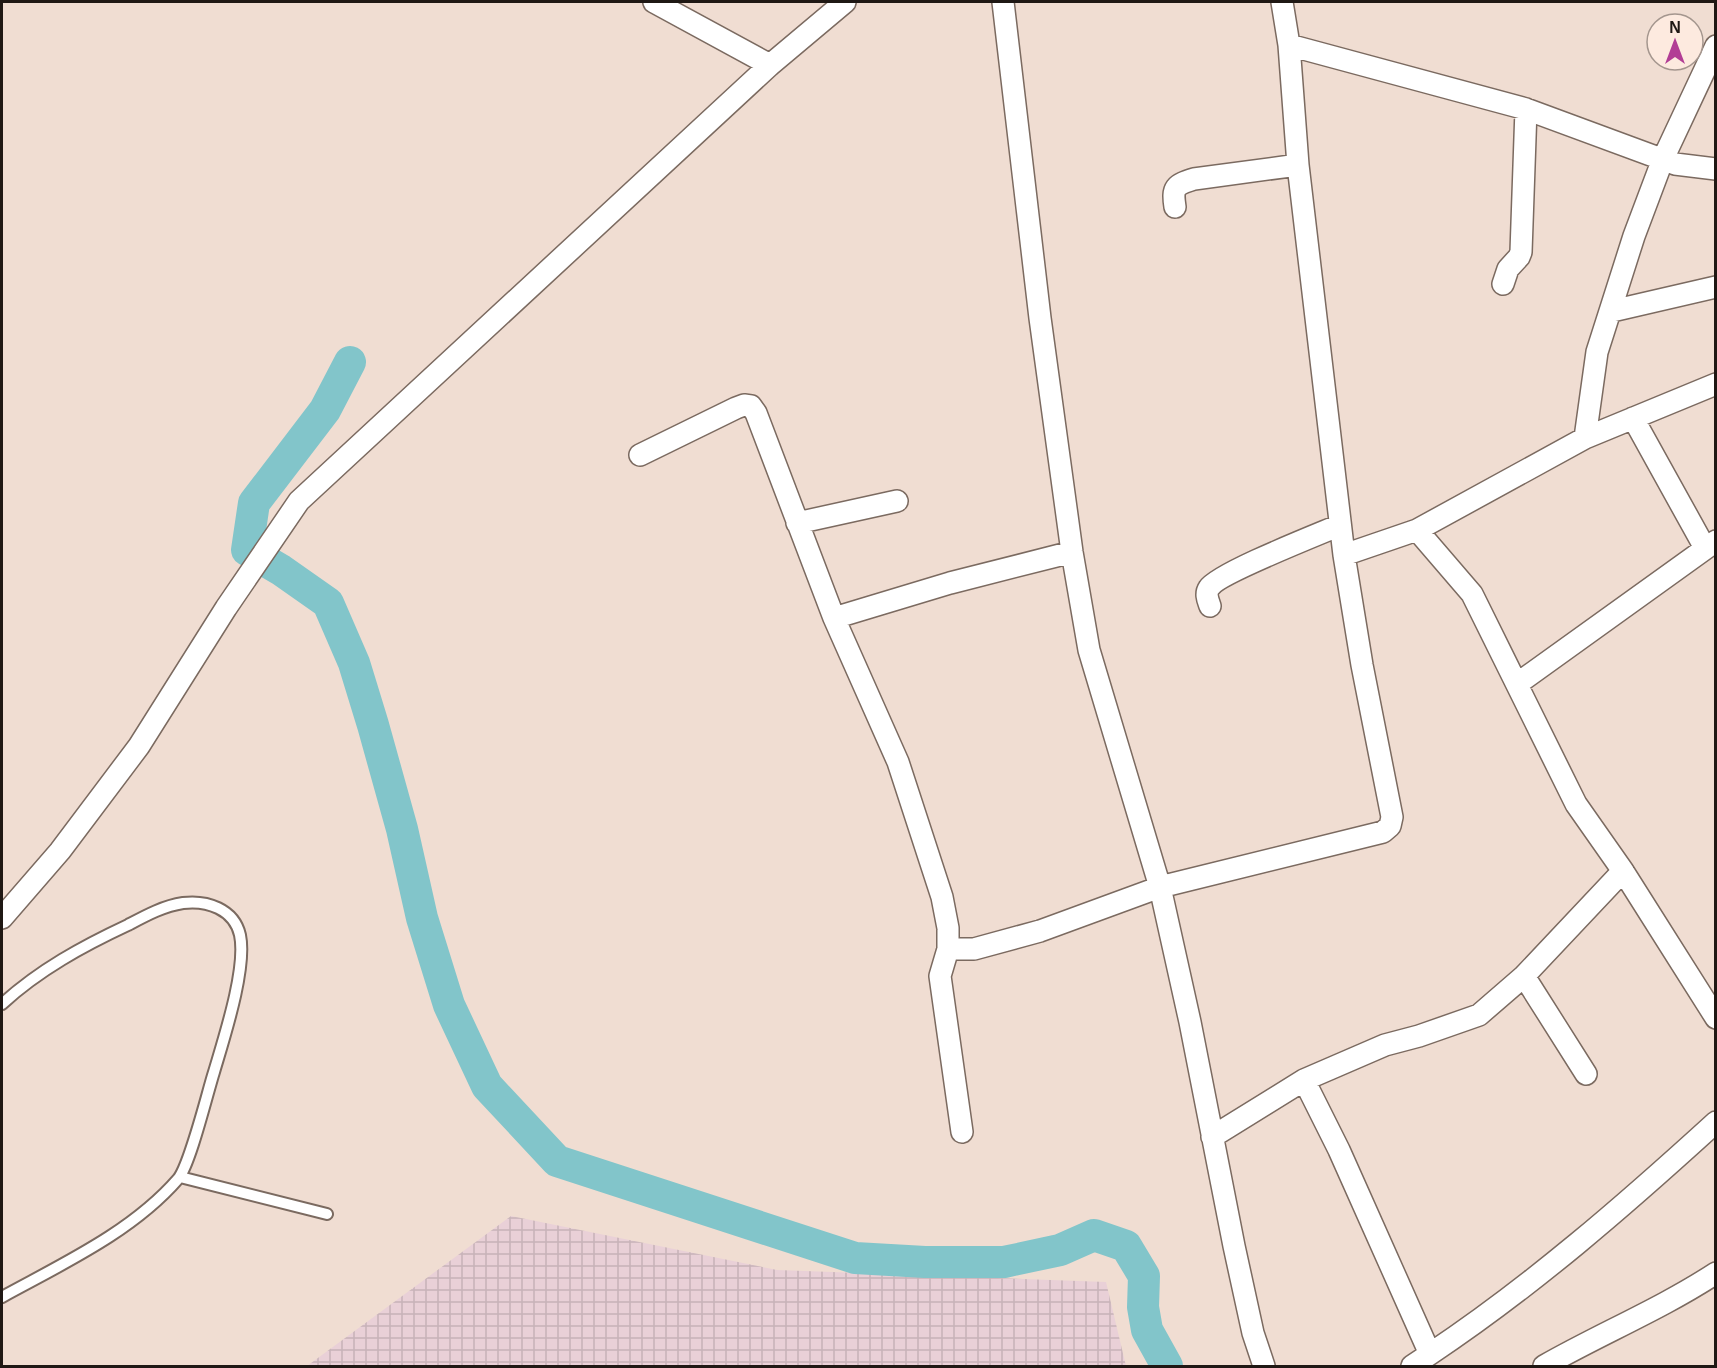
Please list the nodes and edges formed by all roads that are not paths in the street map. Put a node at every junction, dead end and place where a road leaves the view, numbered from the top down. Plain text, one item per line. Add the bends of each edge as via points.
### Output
1 (844, 2) edge
2 (1003, 2) edge
3 (1282, 2) edge
4 (662, 3) edge
5 (1289, 45) junction
6 (1716, 46) edge
7 (770, 65) junction
8 (1526, 109) junction
9 (1663, 159) junction
10 (1298, 165) junction
11 (1716, 169) edge
12 (1175, 207) dead end
13 (1503, 284) dead end
14 (1716, 287) edge
15 (1611, 311) junction
16 (1716, 384) edge
17 (1633, 418) junction
18 (1585, 438) junction
19 (640, 455) dead end
20 (897, 501) dead end
21 (797, 523) junction
22 (1340, 525) junction
23 (1417, 530) junction
24 (1710, 545) edge
25 (1072, 552) junction
26 (1344, 555) junction
27 (1210, 606) dead end
28 (834, 618) junction
29 (1517, 684) junction
30 (1623, 871) junction
31 (1160, 887) junction
32 (2, 918) edge
33 (948, 949) junction
34 (1524, 976) junction
35 (2, 1004) edge
36 (1716, 1018) edge
37 (1586, 1074) dead end
38 (1304, 1080) junction
39 (1716, 1122) edge
40 (962, 1132) dead end
41 (1212, 1137) junction
42 (180, 1177) junction
43 (327, 1214) dead end
44 (1716, 1273) edge
45 (2, 1297) edge
46 (1430, 1354) junction
47 (1264, 1366) edge
48 (1412, 1366) edge
49 (1544, 1366) edge

1 - 7 street
2 - 25 street
3 - 5 street
4 - 7 street
5 - 8 street
5 - 10 street
6 - 9 street
7 - 32 street via 299,501 139,746 60,851
8 - 9 street
8 - 13 street via 1521,252
9 - 11 street
9 - 15 street
10 - 12 street via 1188,181 1176,186 1173,192
10 - 22 street
14 - 15 street
15 - 18 street via 1597,352
16 - 17 street
17 - 18 street
17 - 24 street
18 - 23 street
19 - 21 street via 736,408 751,406
20 - 21 street
21 - 28 street
22 - 26 street
22 - 27 street via 1220,579 1208,589
23 - 26 street
23 - 29 street via 1472,594
24 - 29 street
25 - 28 street
25 - 31 street via 1089,650
26 - 31 street via 1392,818 1390,826 1383,832
28 - 33 street via 898,762 942,897
29 - 30 street via 1576,804
30 - 34 street
30 - 36 street
31 - 33 street via 1040,931 974,949
31 - 41 street
33 - 40 street via 940,976
34 - 37 street
34 - 38 street via 1479,1015 1385,1045
35 - 42 lane via 20,987 80,947 155,912 183,903 213,904 231,916 240,934 242,964
38 - 41 street
38 - 46 street
39 - 46 street via 1560,1258
41 - 47 street via 1253,1333
42 - 43 lane
42 - 45 lane via 151,1205 98,1245
44 - 49 street
46 - 48 street

